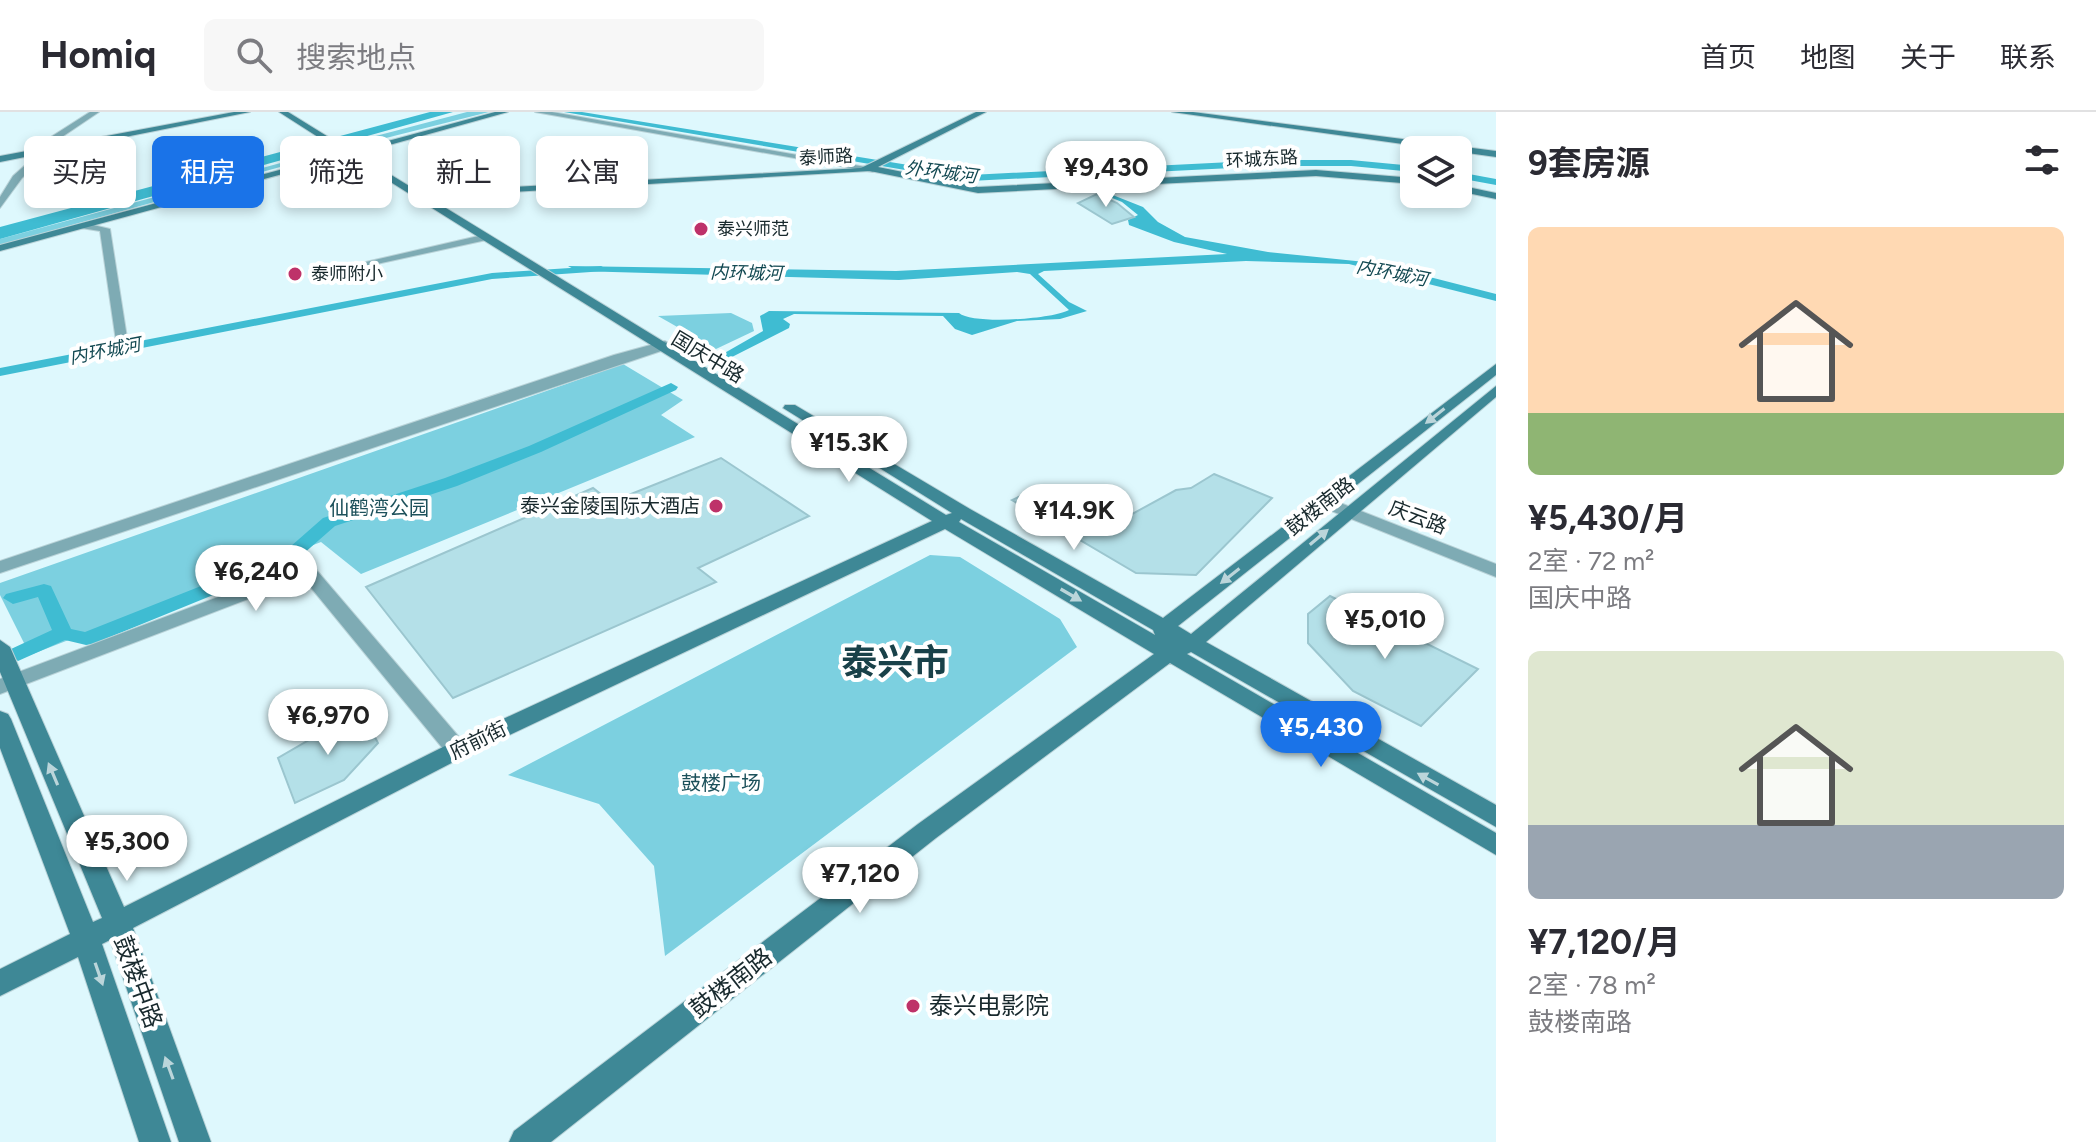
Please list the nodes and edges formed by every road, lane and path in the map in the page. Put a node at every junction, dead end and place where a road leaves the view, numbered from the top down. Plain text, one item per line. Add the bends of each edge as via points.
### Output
1 (95, 112) edge
2 (246, 112) edge
3 (283, 112) edge
4 (294, 112) edge
5 (504, 112) edge
6 (539, 112) edge
7 (982, 112) edge
8 (1176, 112) edge
9 (322, 134) junction
10 (58, 136) edge
11 (128, 136) edge
12 (325, 136) edge
13 (392, 141) edge
14 (1496, 154) edge
15 (24, 156) edge
16 (0, 159) edge
17 (875, 168) junction
18 (24, 171) edge
19 (280, 173) edge
20 (1400, 180) edge
21 (520, 189) edge
22 (1472, 191) edge
23 (1496, 196) edge
24 (0, 205) edge
25 (439, 208) edge
26 (456, 208) edge
27 (89, 227) junction
28 (487, 237) junction
29 (0, 250) edge
30 (539, 262) junction
31 (363, 264) dead end
32 (559, 271) junction
33 (123, 341) dead end
34 (665, 345) junction
35 (1496, 368) edge
36 (1496, 390) edge
37 (1325, 502) junction
38 (1348, 513) junction
39 (955, 518) junction
40 (0, 567) edge
41 (1496, 571) edge
42 (1174, 642) junction
43 (0, 647) edge
44 (7, 684) edge
45 (0, 719) edge
46 (457, 750) junction
47 (1496, 817) edge
48 (1496, 845) edge
49 (118, 925) junction
50 (87, 941) junction
51 (0, 983) edge
52 (155, 1142) edge
53 (195, 1142) edge
54 (525, 1142) edge

1 - 10 street
2 - 11 street
3 - 9 street
4 - 9 street
5 - 13 street
6 - 17 street
7 - 17 street, 泰师路
8 - 14 street
9 - 12 street
15 - 16 street
17 - 20 street, 环城东路 via 978,190 1316,173
17 - 21 street, 泰师路
18 - 24 street
19 - 27 street
22 - 23 street
25 - 28 street, 国庆中路
26 - 30 street, 国庆中路
27 - 29 street
27 - 33 street via 105,229
28 - 30 street, 国庆中路
28 - 31 street
30 - 32 street, 国庆中路
32 - 34 street, 国庆中路
32 - 39 street, 国庆中路
34 - 39 street, 国庆中路
34 - 40 street
35 -> 37 street, 鼓楼南路
36 - 38 street, 鼓楼南路
37 - 38 street, 庆云路
37 -> 42 street, 鼓楼南路
38 - 41 street, 庆云路
42 -> 38 street, 鼓楼南路
39 - 42 street, 国庆中路
39 - 46 street, 府前街
47 -> 42 street, 国庆中路
42 - 48 street, 国庆中路
42 - 54 street, 鼓楼南路
43 - 44 street, 鼓楼中路
44 - 46 street via 306,570
49 -> 44 street, 鼓楼中路
45 - 50 street
46 - 49 street, 府前街
49 - 50 street, 府前街
53 -> 49 street, 鼓楼中路
50 - 51 street, 府前街
50 -> 52 street

